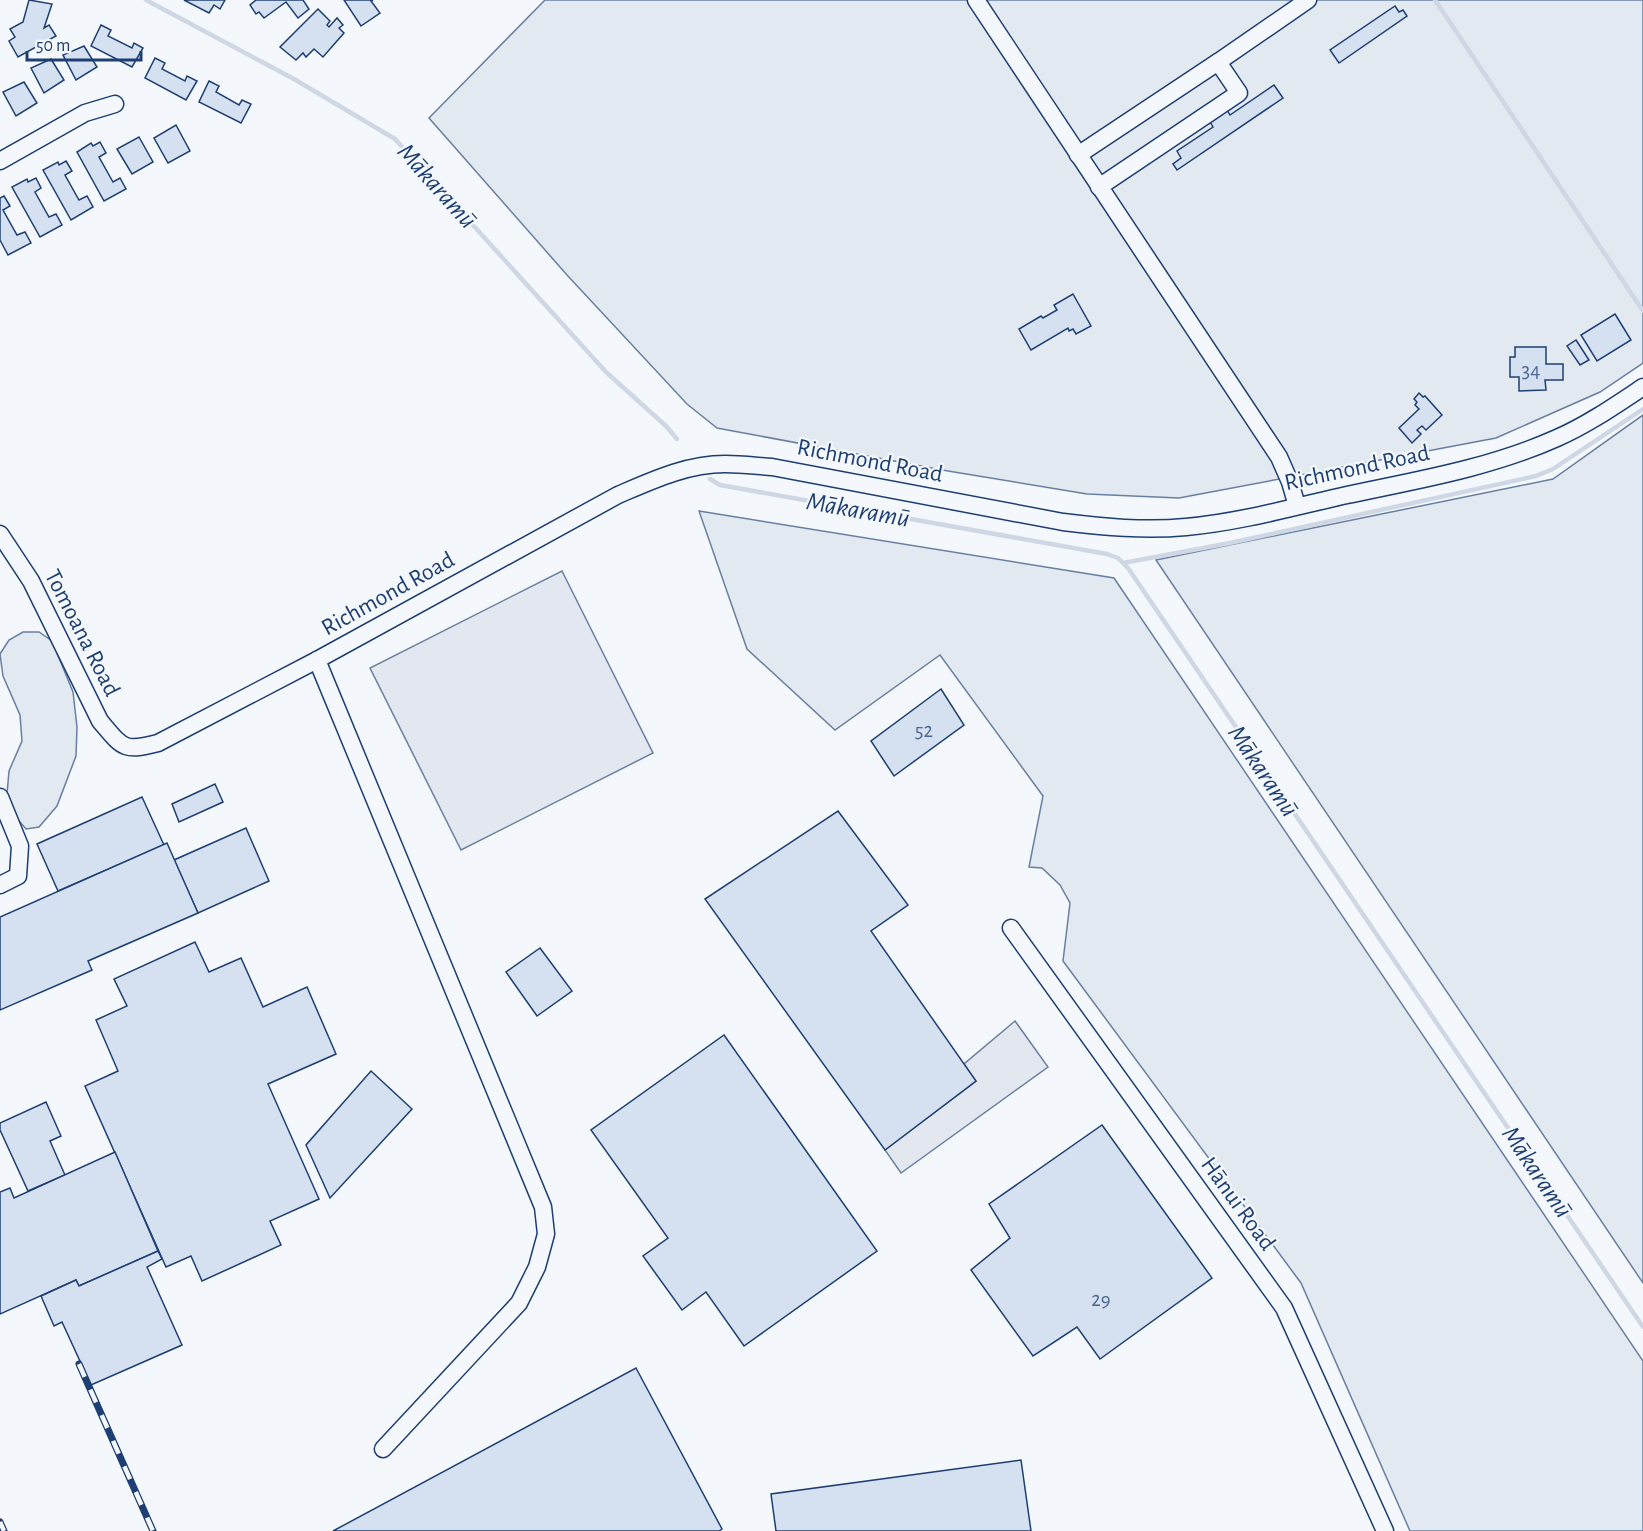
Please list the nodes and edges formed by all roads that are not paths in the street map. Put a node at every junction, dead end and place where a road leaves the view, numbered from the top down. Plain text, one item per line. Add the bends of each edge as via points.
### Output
1 (976, 0) edge
2 (1308, 0) edge
3 (1218, 62) junction
4 (115, 104) dead end
5 (1078, 156) junction
6 (0, 161) edge
7 (1099, 187) junction
8 (1643, 387) edge
9 (1297, 506) junction
10 (0, 534) edge
11 (5, 554) edge
12 (317, 660) junction
13 (129, 748) joint
14 (0, 797) edge
15 (0, 885) edge
16 (1011, 928) dead end
17 (383, 1449) dead end
18 (1385, 1531) edge

1 - 5 street
2 - 3 street
3 - 5 street
3 - 7 street via 1239,93
4 - 6 street via 85,113
5 - 7 street
7 - 9 street via 1279,457
8 - 9 street, Richmond Road via 1559,438 1515,456
9 - 12 street, Richmond Road via 1187,527 1111,528 800,471 725,464 704,466 660,477 618,495
10 - 11 street, Tomoana Road
11 - 13 street, Tomoana Road via 31,581 100,721
12 - 13 street, Richmond Road via 158,744
12 - 17 street via 543,1207 546,1234 537,1267 519,1304
14 - 15 street via 20,846 18,876
16 - 18 street, Hānui Road via 1284,1308

